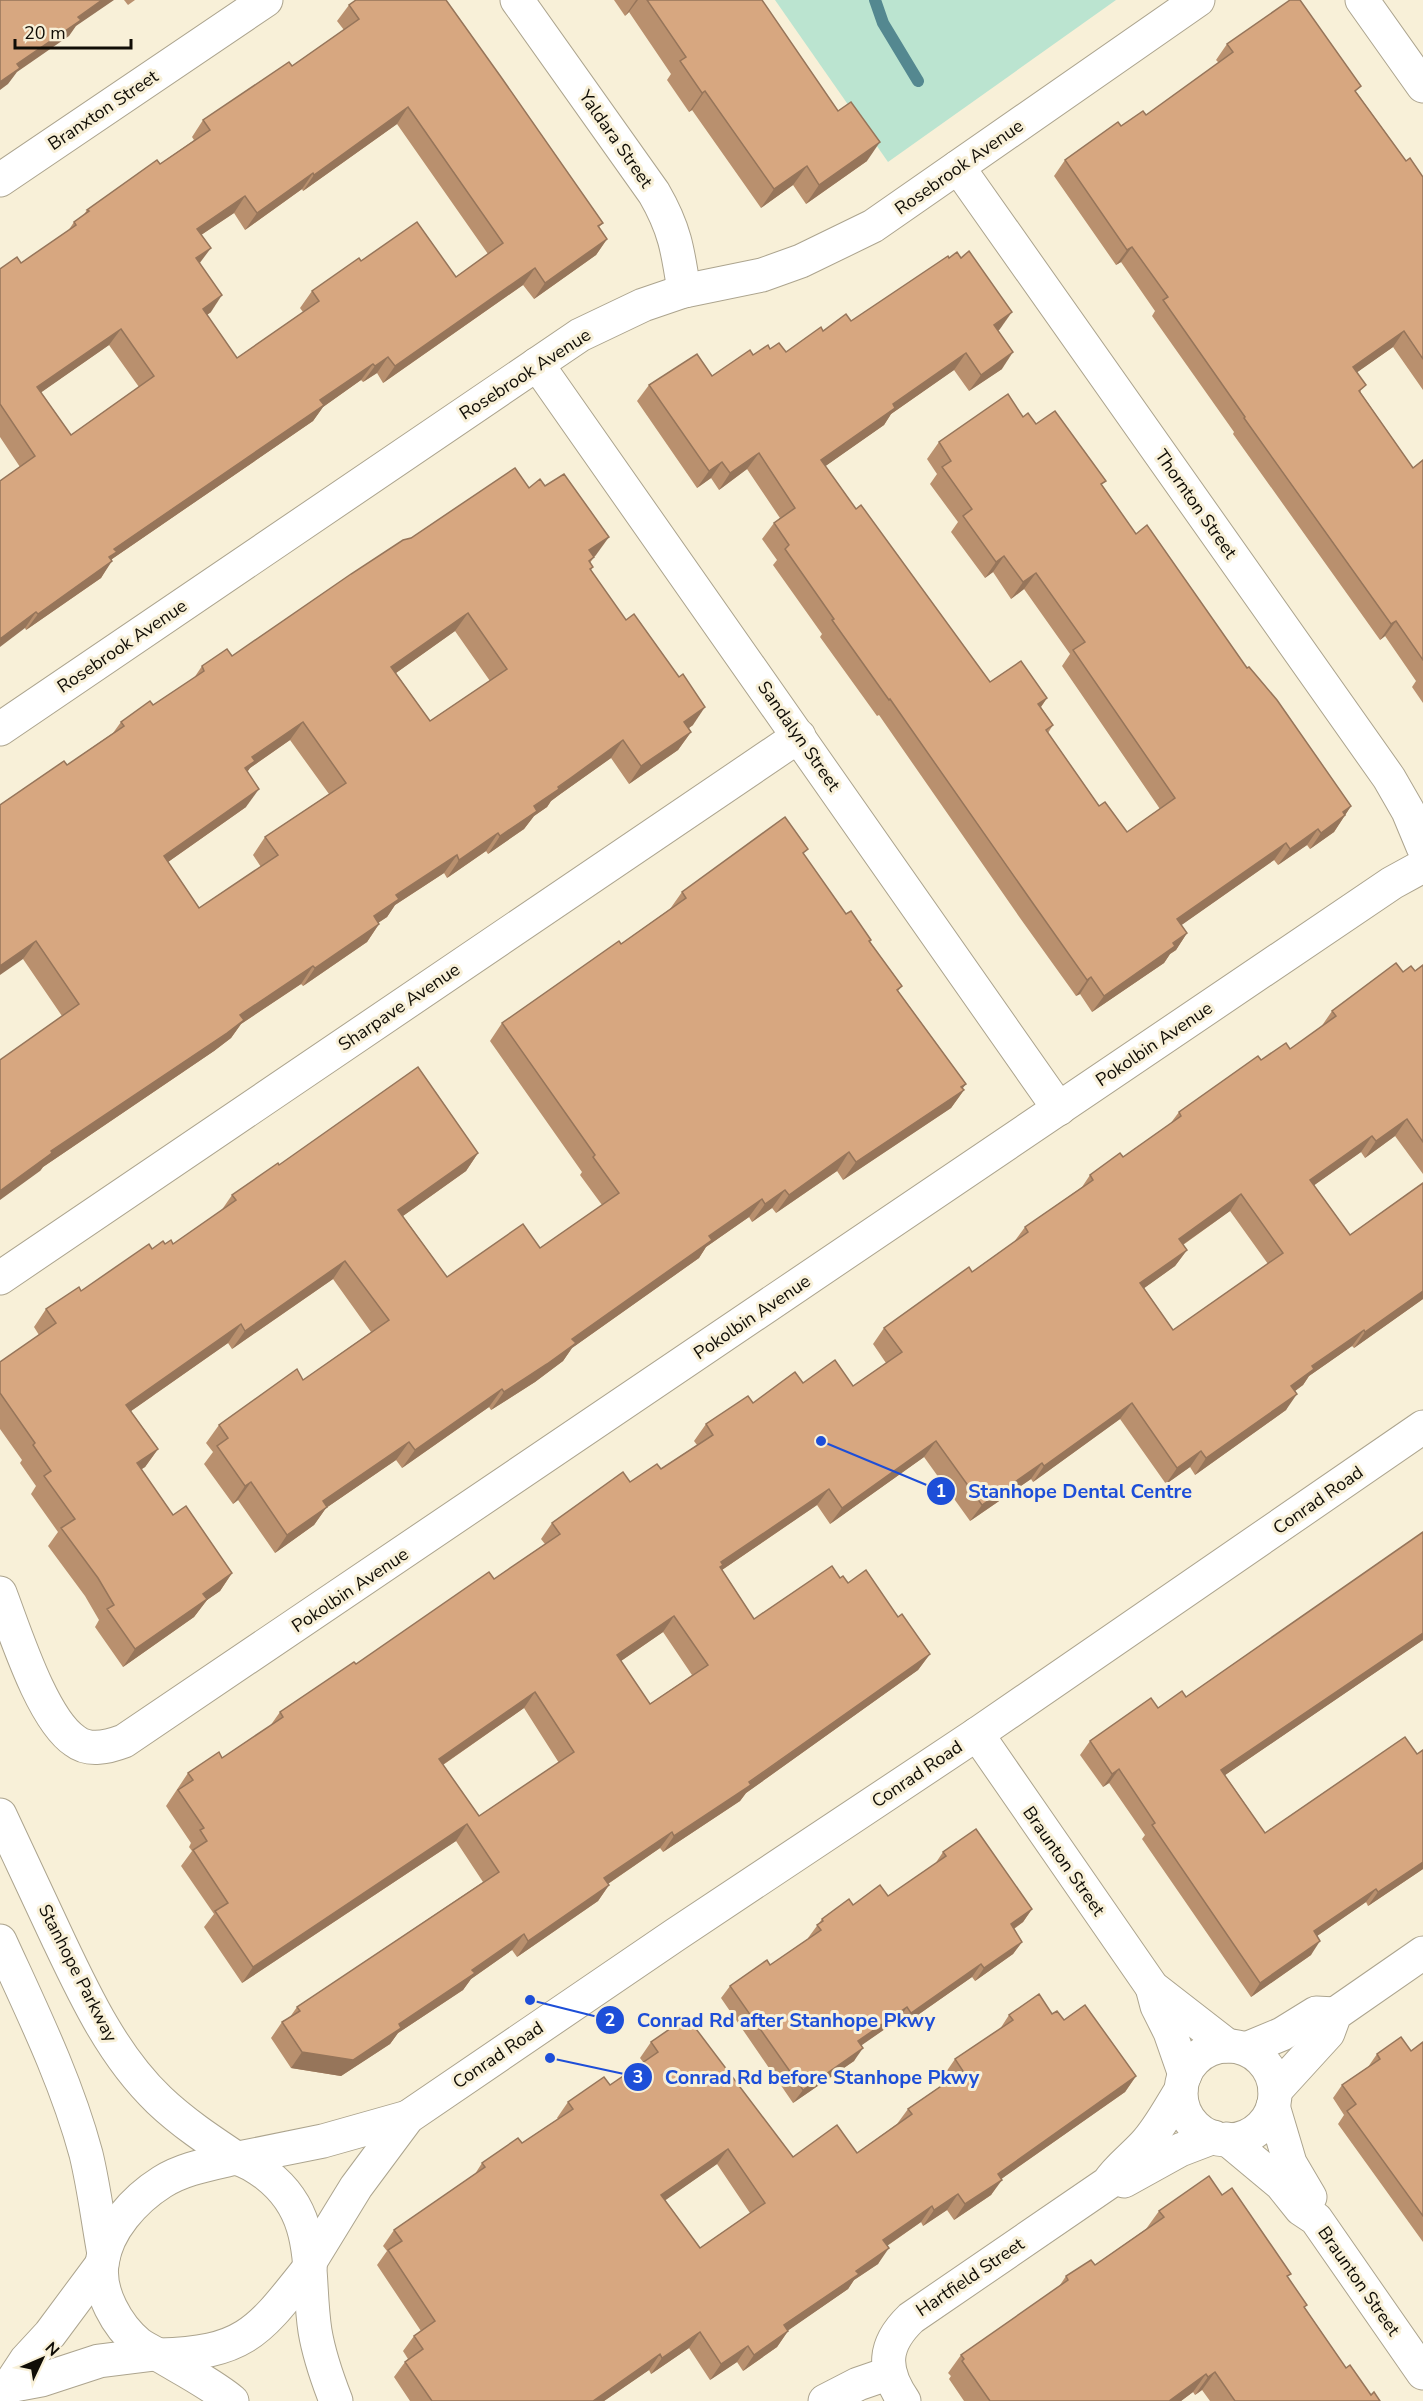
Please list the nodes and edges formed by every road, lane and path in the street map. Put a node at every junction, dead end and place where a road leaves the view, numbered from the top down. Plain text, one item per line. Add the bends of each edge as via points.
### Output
1 (266, 0) edge
2 (517, 0) edge
3 (1198, 0) edge
4 (1362, 0) edge
5 (1423, 86) edge
6 (958, 167) junction
7 (0, 180) edge
8 (684, 291) junction
9 (537, 364) junction
10 (0, 729) edge
11 (799, 736) junction
12 (1423, 847) edge
13 (1423, 866) edge
14 (1059, 1109) junction
15 (0, 1278) edge
16 (1423, 1428) edge
17 (0, 1593) edge
18 (977, 1734) junction
19 (0, 1815) edge
20 (0, 1941) edge
21 (1423, 1953) edge
22 (1152, 1987) junction
23 (1335, 2014) junction
24 (1237, 2048) junction
25 (1183, 2082) junction
26 (1274, 2099) junction
27 (408, 2117) junction
28 (1221, 2138) junction
29 (237, 2158) junction
30 (1108, 2183) junction
31 (1316, 2219) junction
32 (103, 2259) junction
33 (310, 2264) junction
34 (157, 2354) junction
35 (1423, 2373) edge
36 (897, 2387) edge
37 (4, 2389) edge
38 (232, 2401) edge
39 (336, 2401) edge
40 (825, 2401) edge

1 - 7 street, Branxton Street
2 - 8 street, Yaldara Street via 659,201 677,244
3 - 6 street, Rosebrook Avenue
4 - 5 street
6 - 8 street, Rosebrook Avenue via 889,216 840,244 762,275
6 - 12 street, Thornton Street via 1389,778
8 - 9 street, Rosebrook Avenue via 643,305 580,335
9 - 10 street, Rosebrook Avenue
9 - 11 street, Sandalyn Street
11 - 14 street, Sandalyn Street
11 - 15 street, Sharpave Avenue
13 - 14 street, Pokolbin Avenue via 1392,883
14 - 17 street, Pokolbin Avenue via 138,1733 109,1747 90,1748 75,1742 57,1725
16 - 18 street, Conrad Road
18 - 22 street, Braunton Street
18 - 27 street, Conrad Road
19 - 29 street, Stanhope Parkway via 104,2030 158,2100
20 - 32 street via 74,2113 93,2187
21 - 23 street
22 - 24 street, Braunton Street
22 - 25 street, Braunton Street via 1170,2032
23 - 24 street via 1316,2013 1282,2034
23 - 26 street via 1328,2033 1305,2056
24 - 25 street via 1214,2048 1202,2054 1191,2063
24 - 26 street via 1257,2056 1266,2066 1272,2078
25 - 28 street via 1183,2105 1189,2119 1201,2130
25 - 30 street, Hartfield Street via 1161,2125
26 - 28 street via 1266,2121 1255,2131 1242,2138
26 - 31 street, Braunton Street via 1284,2146 1313,2202
27 - 29 street, Conrad Road via 323,2141
27 - 33 street, Conrad Road via 356,2187
28 - 30 street, Hartfield Street via 1180,2150 1126,2180
28 - 31 street, Braunton Street via 1281,2184 1301,2209
29 - 32 street via 187,2170 144,2194 130,2207 111,2237
29 - 33 street via 260,2170 290,2196 306,2230
30 - 36 street, Hartfield Street via 911,2318 888,2353
31 - 35 street, Braunton Street
32 - 34 street via 107,2299 115,2314 139,2344
32 - 37 street via 50,2334
33 - 34 street via 276,2310 247,2336 217,2350 191,2355
33 - 39 street via 315,2331
34 - 37 street via 99,2361
34 - 38 street
36 - 40 street via 858,2384

